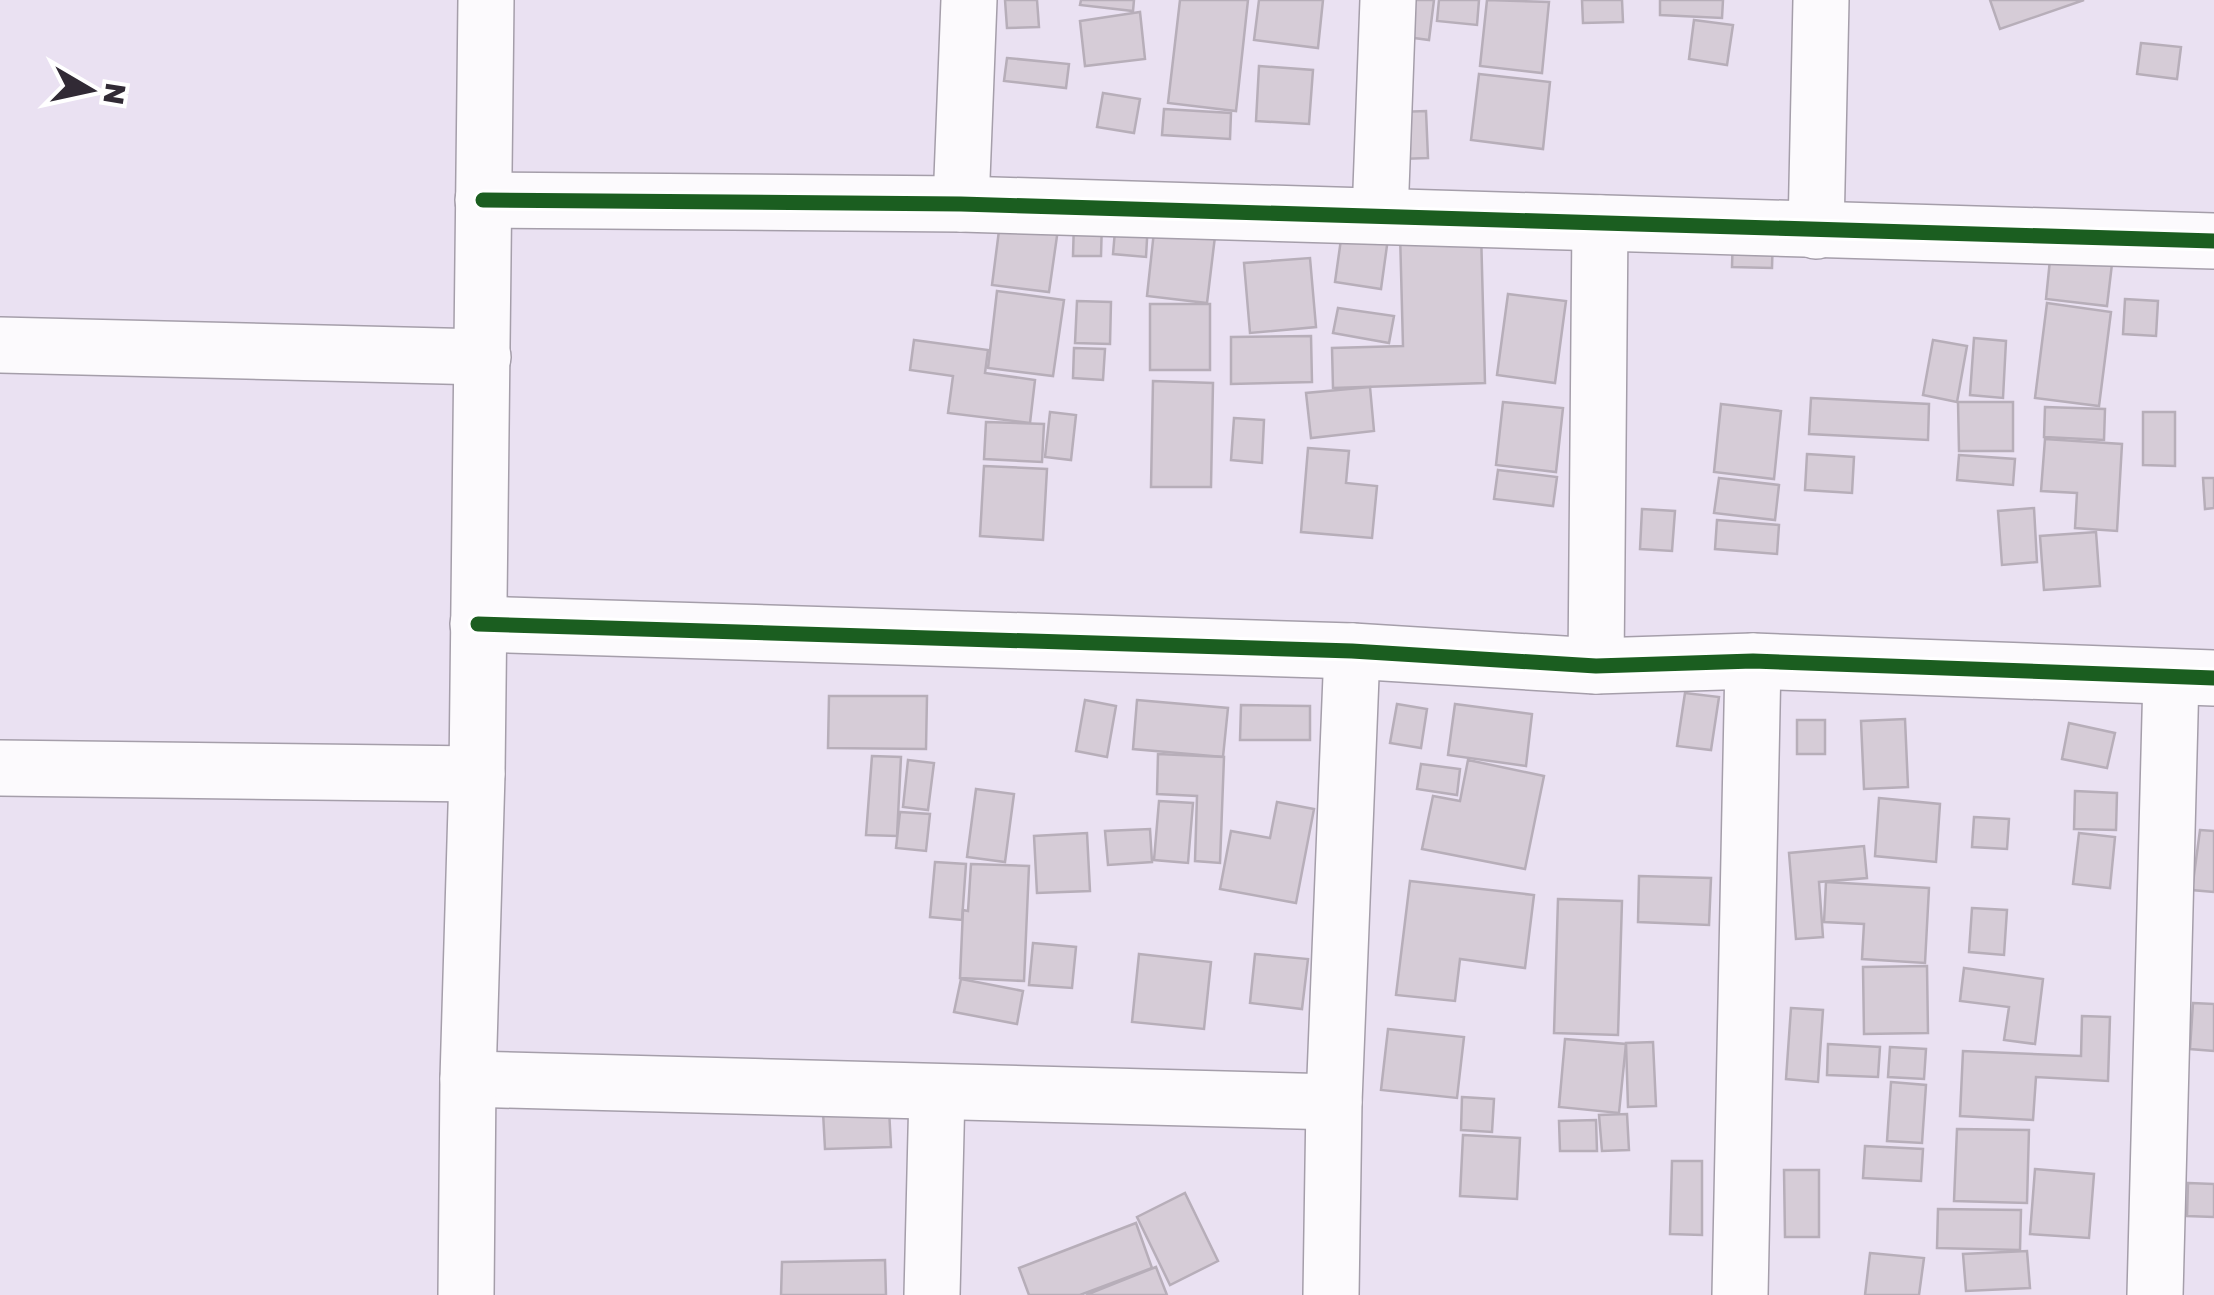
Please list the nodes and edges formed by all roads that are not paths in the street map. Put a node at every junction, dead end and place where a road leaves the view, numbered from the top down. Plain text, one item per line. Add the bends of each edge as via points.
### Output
1 (486, 0) edge
2 (968, 0) edge
3 (1388, 0) edge
4 (1821, 0) edge
5 (483, 200) junction
6 (961, 204) junction
7 (1380, 216) junction
8 (1600, 223) junction
9 (1816, 230) junction
10 (2214, 241) edge
11 (0, 345) edge
12 (483, 357) junction
13 (478, 624) junction
14 (1352, 651) junction
15 (1754, 661) junction
16 (1596, 666) junction
17 (2192, 677) edge
18 (0, 768) edge
19 (477, 774) junction
20 (468, 1078) junction
21 (937, 1092) junction
22 (1334, 1102) junction
23 (466, 1295) edge
24 (932, 1295) edge
25 (1331, 1295) edge
26 (1740, 1295) edge
27 (2156, 1295) edge

1 - 5 street
2 - 6 street
3 - 7 street
4 - 9 street
5 - 6 street
5 - 12 street
6 - 7 street
7 - 8 street
8 - 9 street
8 - 16 street
9 - 10 street
11 - 12 street
12 - 13 street
13 - 14 street
13 - 19 street
14 - 16 street
14 - 22 street
15 - 16 street
15 - 17 street
15 - 26 street
17 - 27 street
18 - 19 street
19 - 20 street
20 - 21 street
20 - 23 street
21 - 22 street
21 - 24 street
22 - 25 street

